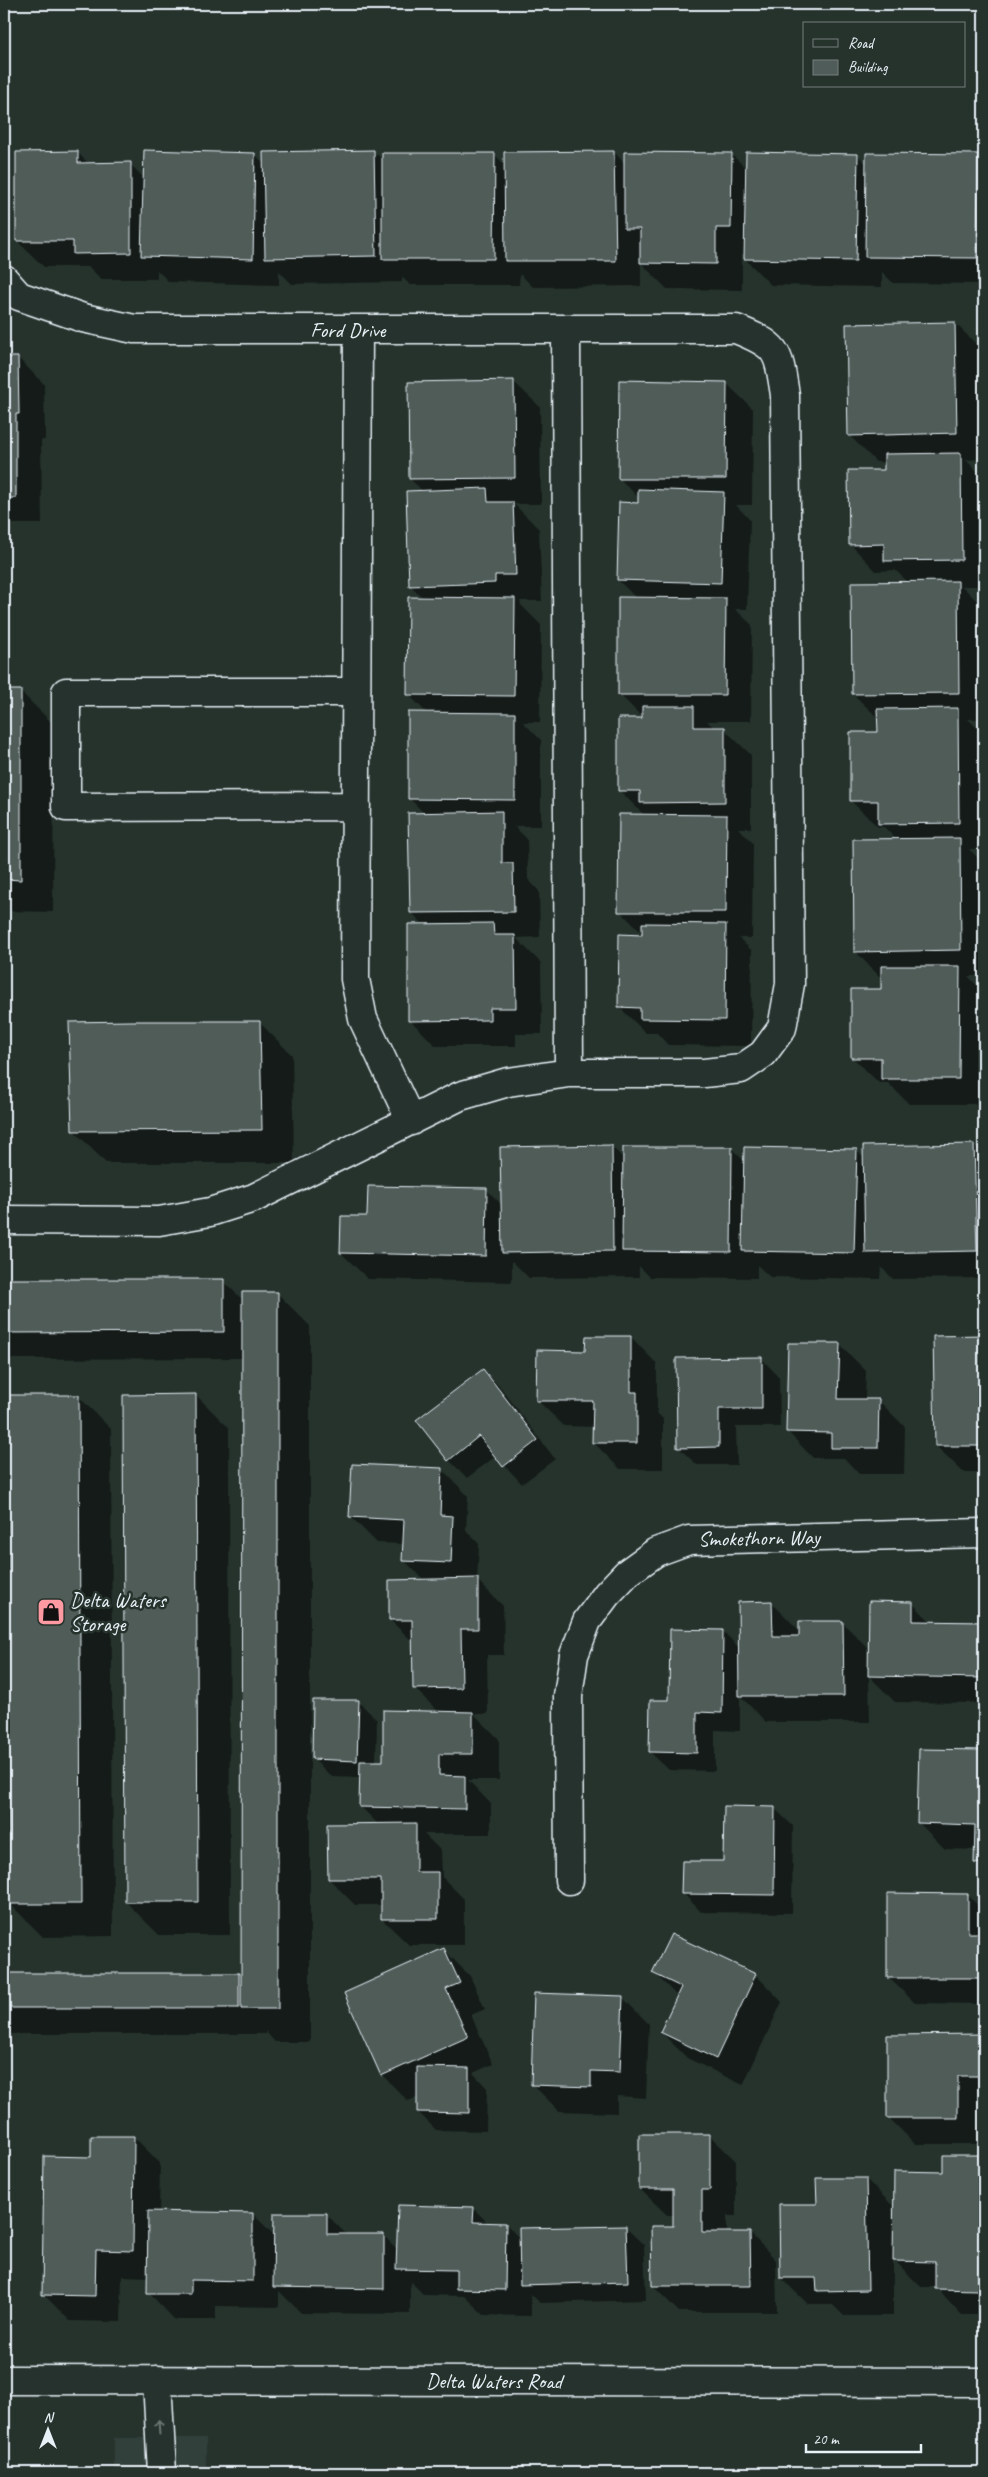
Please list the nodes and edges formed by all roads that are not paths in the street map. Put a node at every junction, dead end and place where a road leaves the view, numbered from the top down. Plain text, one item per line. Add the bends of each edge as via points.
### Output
1 (4, 279) edge
2 (358, 330) junction
3 (566, 330) junction
4 (356, 692) junction
5 (356, 806) junction
6 (569, 1074) junction
7 (411, 1121) junction
8 (4, 1220) edge
9 (984, 1533) edge
10 (569, 1880) dead end
11 (4, 2380) edge
12 (157, 2380) junction
13 (984, 2382) edge
14 (162, 2473) edge

1 - 2 street, Ford Drive via 19,296 83,318 134,329
2 - 3 street, Ford Drive
2 - 4 street
3 - 6 street
3 - 6 street, Ford Drive via 736,329 764,340 780,359 785,395 790,984 782,1028 763,1054 741,1069 704,1074
4 - 5 street
4 - 5 street via 66,692 66,807
5 - 7 street via 355,979 363,1019
6 - 7 street, Ford Drive via 508,1082 460,1096
7 - 8 street, Ford Drive via 254,1198 210,1212 159,1221
9 - 10 street, Smokethorn Way via 689,1540 656,1552 627,1573 587,1621 574,1655 568,1696
11 - 12 street, Delta Waters Road
12 - 13 street, Delta Waters Road
14 -> 12 street

